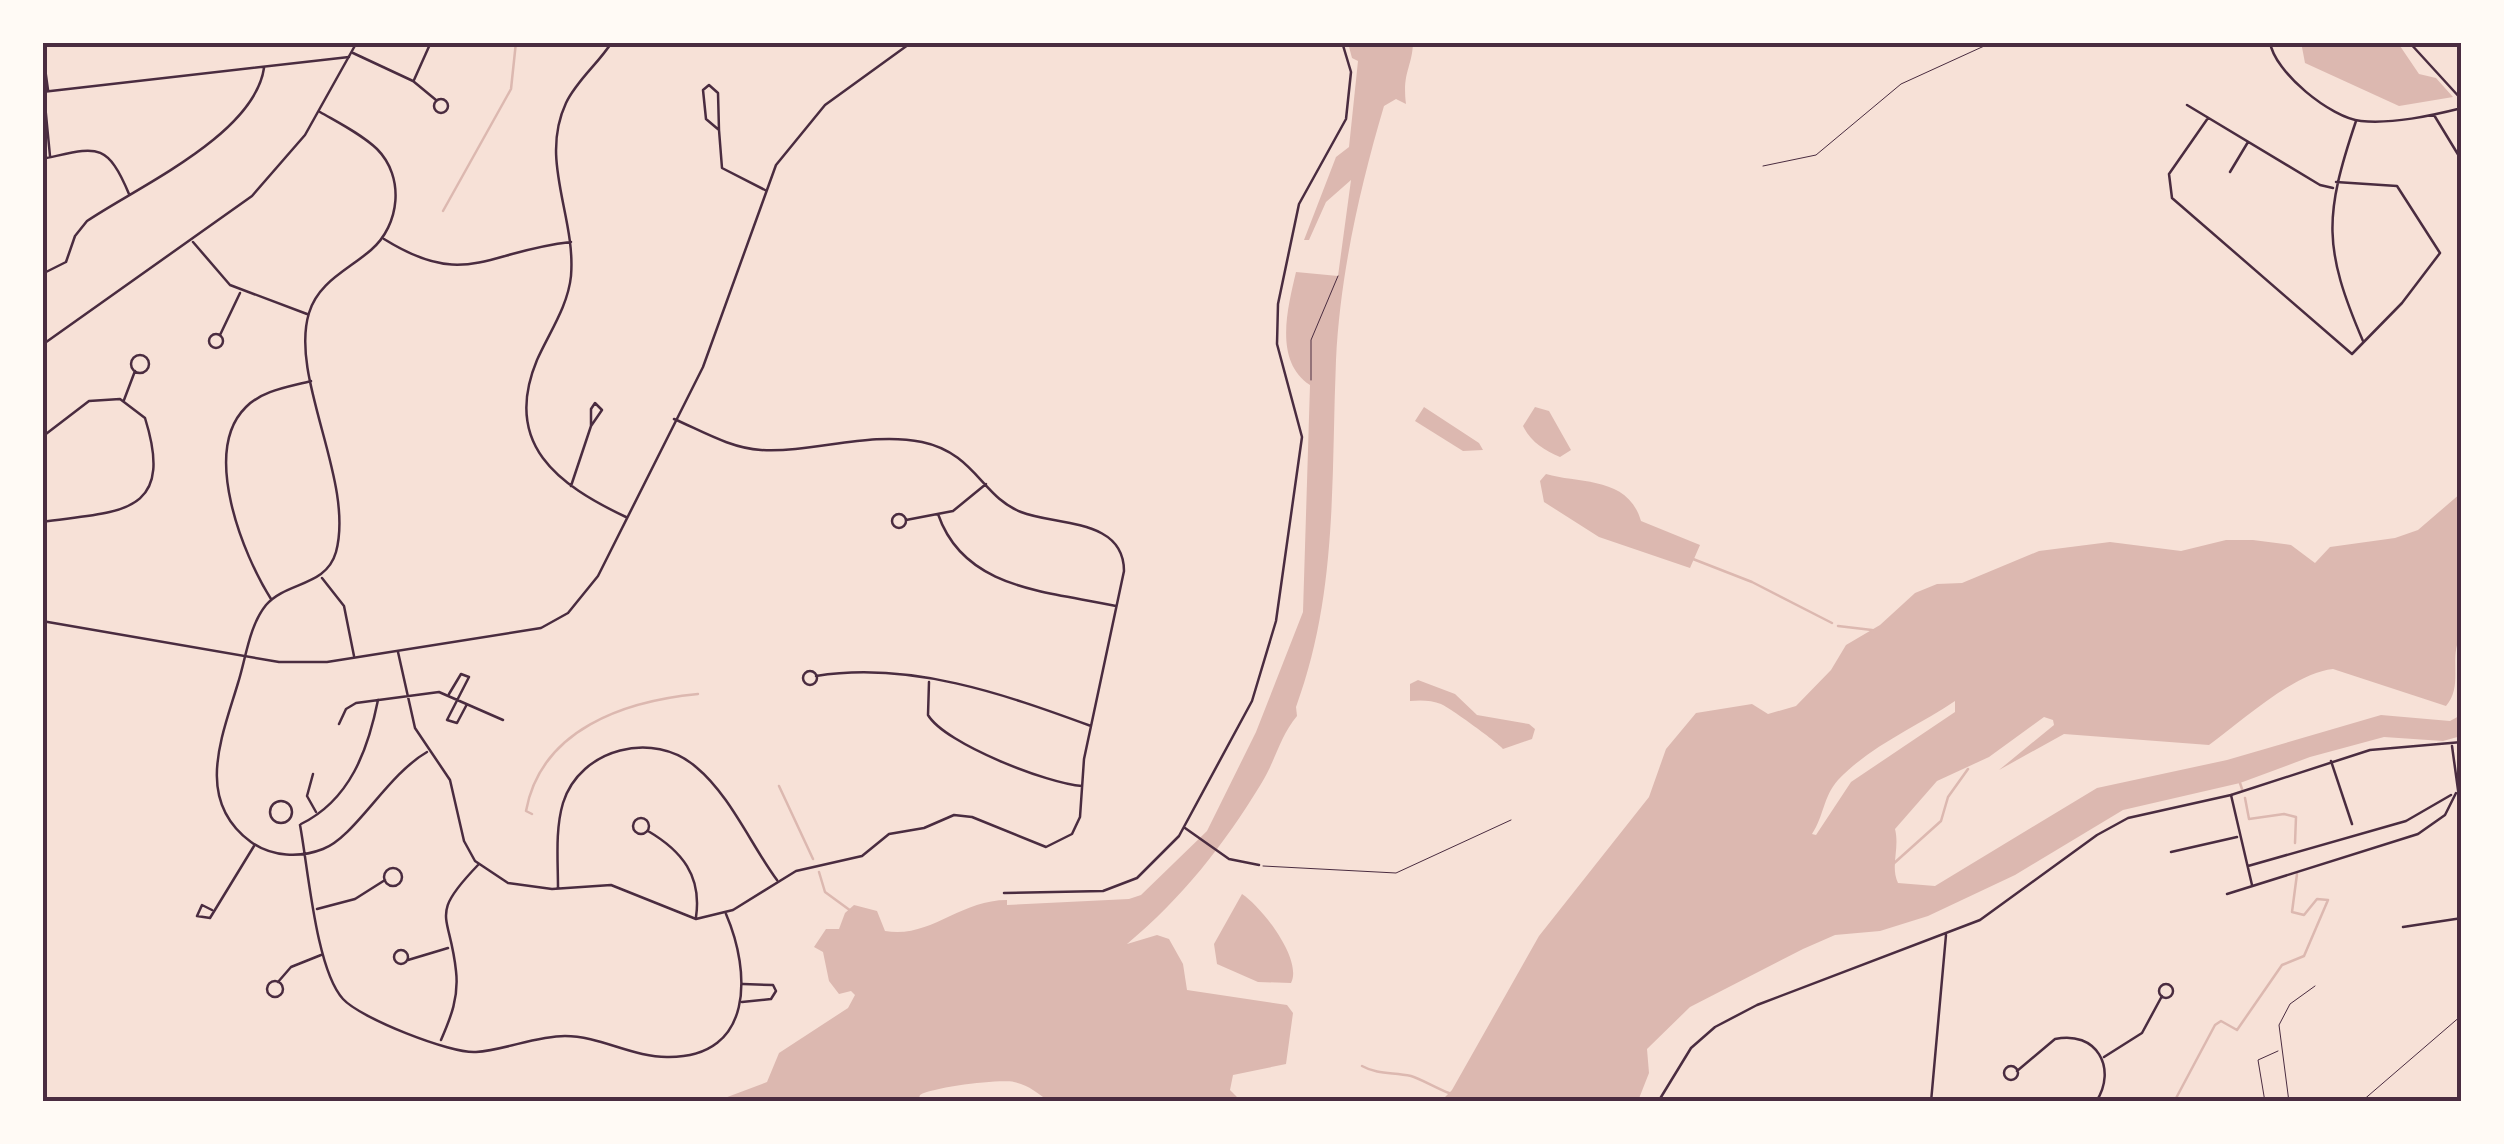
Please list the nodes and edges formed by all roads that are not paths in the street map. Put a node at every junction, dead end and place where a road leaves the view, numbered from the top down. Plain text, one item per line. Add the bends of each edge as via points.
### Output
1 (357, 42) edge
2 (431, 42) edge
3 (612, 42) edge
4 (912, 42) edge
5 (1342, 42) edge
6 (1993, 42) edge
7 (2270, 42) edge
8 (2408, 42) edge
9 (42, 47) edge
10 (351, 54) junction
11 (264, 68) junction
12 (414, 81) junction
13 (45, 92) edge
14 (436, 100) dead end
15 (2462, 100) edge
16 (2187, 104) dead end
17 (2462, 108) edge
18 (320, 112) junction
19 (2434, 115) junction
20 (2208, 118) junction
21 (2356, 121) junction
22 (718, 130) junction
23 (2248, 141) junction
24 (50, 158) junction
25 (42, 159) edge
26 (2462, 161) edge
27 (1763, 166) dead end
28 (2230, 172) dead end
29 (2336, 182) junction
30 (2335, 189) junction
31 (765, 190) junction
32 (130, 196) junction
33 (383, 238) junction
34 (193, 242) junction
35 (571, 242) junction
36 (42, 274) edge
37 (240, 291) junction
38 (308, 314) junction
39 (220, 335) dead end
40 (2364, 342) junction
41 (42, 346) edge
42 (136, 372) dead end
43 (312, 380) junction
44 (123, 401) junction
45 (674, 420) junction
46 (592, 426) dead end
47 (42, 437) edge
48 (987, 483) junction
49 (571, 487) junction
50 (938, 514) junction
51 (628, 518) junction
52 (906, 520) dead end
53 (42, 522) edge
54 (320, 576) junction
55 (272, 600) junction
56 (1117, 606) junction
57 (42, 620) edge
58 (398, 652) junction
59 (246, 655) junction
60 (354, 658) junction
61 (816, 676) dead end
62 (930, 680) junction
63 (407, 696) junction
64 (448, 696) junction
65 (378, 700) junction
66 (456, 700) junction
67 (466, 705) junction
68 (503, 720) dead end
69 (339, 724) dead end
70 (1092, 726) junction
71 (2462, 742) edge
72 (2452, 744) junction
73 (428, 752) junction
74 (2331, 762) junction
75 (314, 774) dead end
76 (1083, 786) junction
77 (2458, 792) junction
78 (2232, 795) junction
79 (2452, 795) junction
80 (2461, 808) edge
81 (317, 814) junction
82 (2462, 818) edge
83 (1510, 820) dead end
84 (288, 824) junction
85 (2352, 824) dead end
86 (300, 825) junction
87 (1184, 828) junction
88 (648, 831) dead end
89 (2240, 837) junction
90 (255, 844) junction
91 (2170, 852) dead end
92 (306, 854) junction
93 (478, 864) junction
94 (1259, 866) joint
95 (2248, 866) junction
96 (385, 880) dead end
97 (778, 881) junction
98 (2253, 886) junction
99 (558, 888) junction
100 (1004, 893) dead end
101 (2228, 894) dead end
102 (316, 909) junction
103 (212, 910) dead end
104 (725, 912) junction
105 (2462, 918) edge
106 (696, 919) junction
107 (2403, 927) dead end
108 (1946, 935) junction
109 (449, 948) junction
110 (323, 954) junction
111 (408, 960) dead end
112 (278, 982) dead end
113 (742, 984) junction
114 (2315, 986) dead end
115 (2162, 996) dead end
116 (742, 1002) junction
117 (439, 1043) junction
118 (2281, 1050) junction
119 (2103, 1057) junction
120 (2017, 1071) dead end
121 (1658, 1102) edge
122 (1931, 1102) edge
123 (2096, 1102) edge
124 (2265, 1102) edge
125 (2289, 1102) edge

1 - 10 street
2 - 12 street
3 - 35 street via 575,87 556,134 557,181
4 - 31 street via 825,105 784,150
5 - 87 street via 1352,72 1346,119 1300,204 1276,318 1302,437 1276,622 1252,701
6 - 27 lane via 1901,84 1816,155
7 - 21 street via 2287,76
8 - 15 street
9 - 13 street
10 - 11 street
10 - 12 street
10 - 18 street
11 - 13 street
11 - 32 street via 244,106 194,158
12 - 14 street
13 - 24 street
16 - 20 street
17 - 19 street
18 - 33 street via 370,144 388,166 396,203
18 - 34 street via 252,196
19 - 21 street
19 - 26 street
20 - 23 street
20 - 40 street via 2168,174 2169,192 2340,348 2352,354
21 - 29 street
22 - 22 street via 704,112 709,86 718,93
22 - 31 street via 722,168
23 - 28 street
23 - 30 street
24 - 25 street
24 - 32 street via 104,152
29 - 30 street
29 - 40 street via 2397,186 2440,253
30 - 40 street via 2332,257
31 - 45 street via 722,322
32 - 36 street via 88,221 66,262
33 - 35 street via 444,267
33 - 38 street via 324,286
34 - 37 street
34 - 41 street
35 - 49 street via 570,284 537,362 526,408 536,448
37 - 38 street
37 - 39 street
38 - 43 street
42 - 44 street
43 - 54 street via 337,522 335,555
43 - 55 street via 247,406 227,444 240,537
44 - 47 street via 90,401
44 - 53 street via 147,425 150,492 128,510
45 - 48 street via 760,450 924,442 961,458
45 - 51 street
46 - 49 street
48 - 50 street via 969,502
48 - 56 street via 1018,511 1094,529 1112,540 1124,562
49 - 51 street
50 - 52 street
50 - 56 street via 951,546 983,572
51 - 58 street via 591,587 561,618 515,634
54 - 55 street
54 - 60 street via 344,606
55 - 59 street
56 - 70 street
57 - 59 street
58 - 60 street
58 - 63 street
59 - 60 street via 300,664
59 - 90 street via 218,746 217,782 229,819
61 - 62 street via 860,670
62 - 70 street via 1006,692
62 - 76 street via 928,715 944,732 1057,784
63 - 64 street
63 - 65 street
63 - 73 street
64 - 66 street
64 - 66 street via 462,674 469,681
65 - 69 street via 350,705
65 - 81 street via 365,756
66 - 67 street
66 - 67 street via 450,722 456,723
67 - 68 street
70 - 76 street
71 - 72 street
72 - 74 street via 2370,750
72 - 77 street
73 - 92 street via 393,778 338,841
73 - 93 street via 450,780 464,841
74 - 78 street
74 - 85 street
75 - 81 street via 308,796
76 - 97 street via 1080,817 1063,842 1028,843 954,815 889,834 843,864
77 - 79 street
77 - 80 street
78 - 89 street
78 - 108 street via 2119,823 1996,911
79 - 95 street via 2406,821
79 - 98 street via 2445,814 2418,834
80 - 82 street
81 - 86 street
83 - 94 lane via 1396,874
84 - 84 street via 289,805 274,802 271,819
84 - 86 street
86 - 92 street
87 - 94 street via 1238,862
87 - 100 street via 1161,858 1116,888
88 - 106 street via 690,869
89 - 91 street
89 - 95 street
90 - 92 street via 285,855
90 - 103 street
92 - 102 street
93 - 99 street via 508,883
93 - 109 street via 445,908
95 - 98 street
96 - 102 street via 356,899
97 - 99 street via 704,774 681,756 640,747 602,756 566,796
97 - 104 street
98 - 101 street
99 - 106 street via 623,888
102 - 110 street
104 - 106 street
104 - 113 street via 737,941
105 - 107 street
108 - 121 street via 1731,1018 1691,1048
108 - 122 street
109 - 111 street
109 - 117 street via 455,1007
110 - 112 street via 291,966
110 - 117 street via 331,984 350,1006
113 - 116 street
113 - 116 street via 773,985 776,991 771,999
114 - 118 lane via 2284,1011
115 - 119 street via 2142,1033
116 - 117 street via 729,1032 678,1056 570,1036 476,1052
118 - 124 lane via 2258,1060
118 - 125 lane
119 - 120 street via 2083,1039 2064,1037
119 - 123 street via 2106,1082

